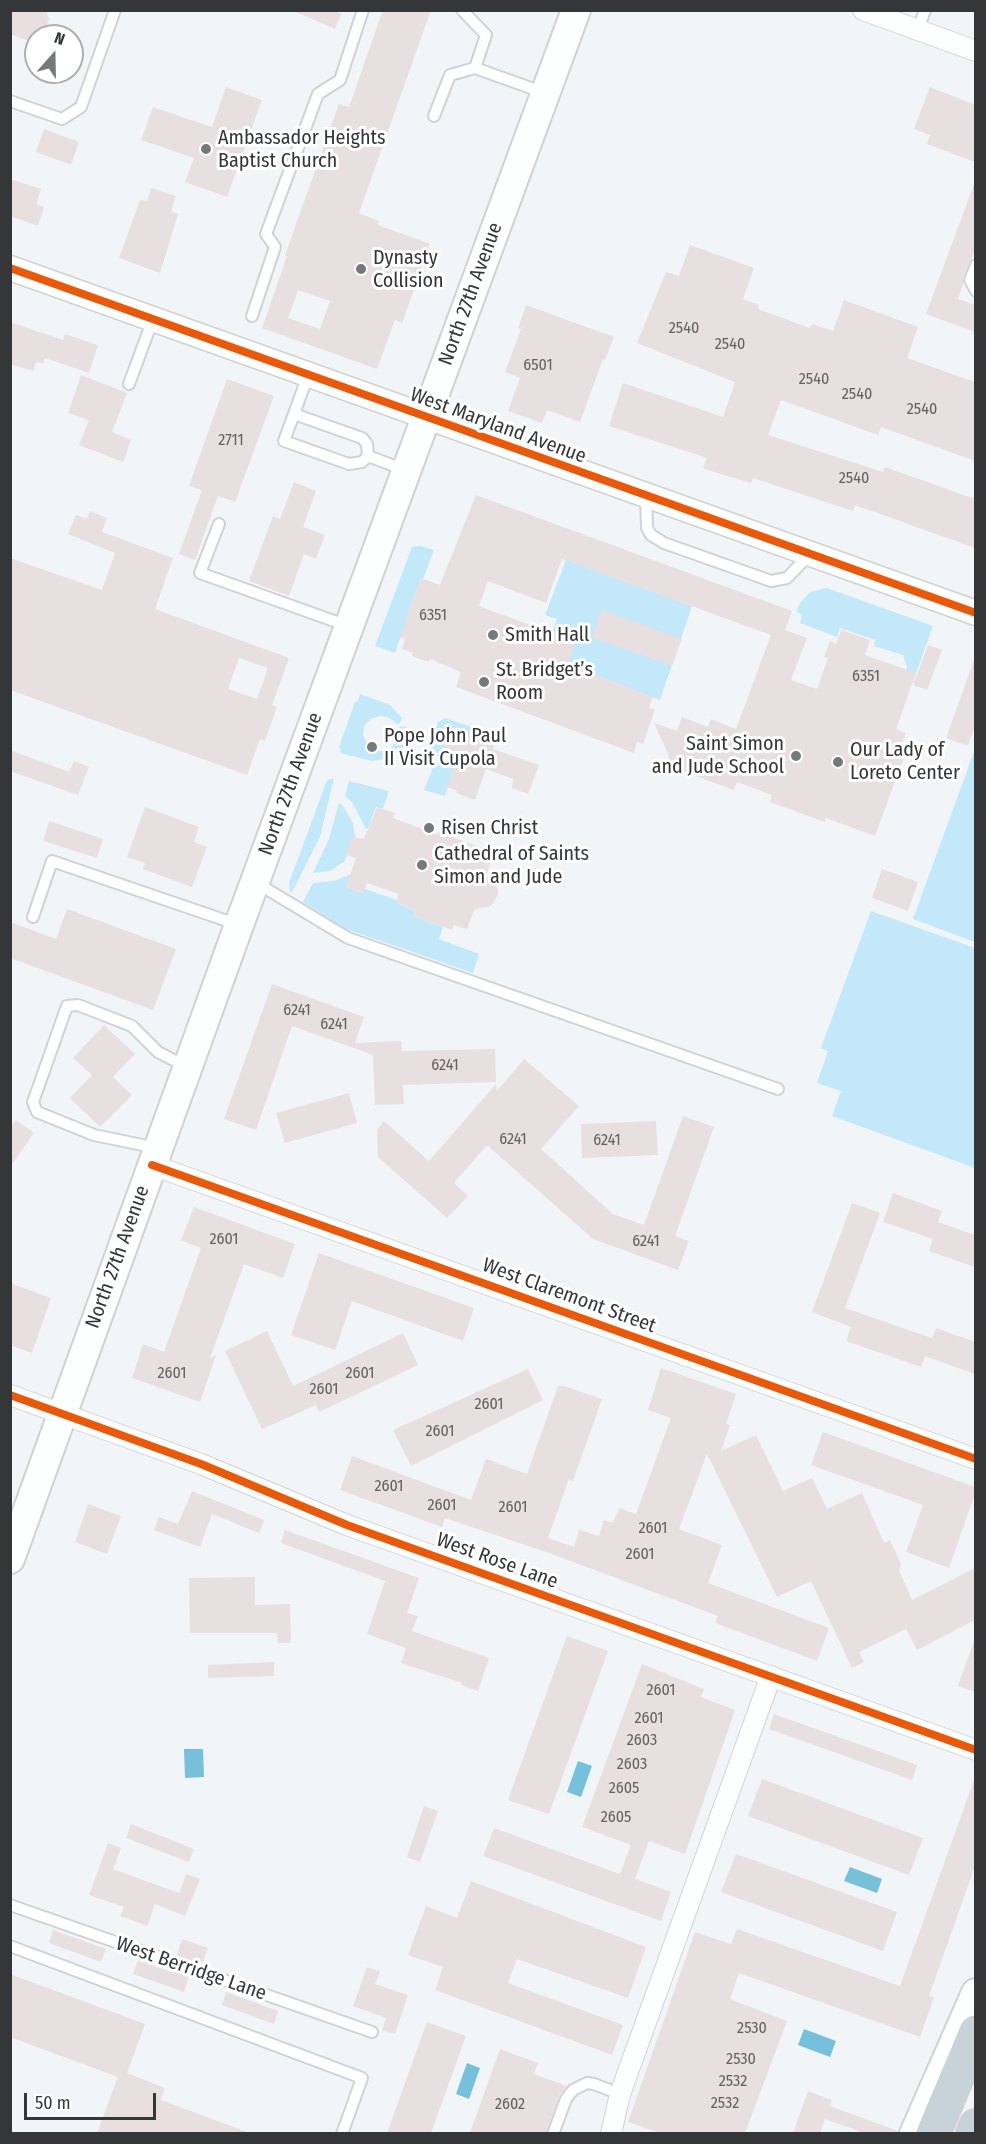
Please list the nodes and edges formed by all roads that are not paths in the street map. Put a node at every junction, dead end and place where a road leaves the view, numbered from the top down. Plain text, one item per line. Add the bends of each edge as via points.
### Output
1 (115, 10) edge
2 (363, 10) edge
3 (462, 10) edge
4 (576, 10) edge
5 (863, 10) edge
6 (925, 10) edge
7 (918, 30) junction
8 (975, 51) edge
9 (475, 68) junction
10 (545, 93) junction
11 (10, 101) edge
12 (434, 116) dead end
13 (975, 265) edge
14 (10, 268) edge
15 (975, 291) edge
16 (252, 316) dead end
17 (153, 320) junction
18 (308, 375) junction
19 (129, 384) dead end
20 (294, 414) junction
21 (425, 417) junction
22 (368, 456) junction
23 (405, 471) junction
24 (645, 495) junction
25 (219, 524) dead end
26 (810, 554) junction
27 (975, 613) edge
28 (348, 626) junction
29 (255, 882) junction
30 (33, 917) dead end
31 (239, 925) junction
32 (187, 1067) junction
33 (778, 1089) dead end
34 (154, 1156) junction
35 (10, 1395) edge
36 (62, 1414) junction
37 (975, 1459) edge
38 (10, 1559) edge
39 (771, 1676) junction
40 (975, 1750) edge
41 (10, 1905) edge
42 (10, 1946) edge
43 (975, 1993) edge
44 (372, 2032) dead end
45 (975, 2032) edge
46 (620, 2094) junction
47 (975, 2126) edge
48 (342, 2133) edge
49 (553, 2133) edge
50 (611, 2133) edge
51 (914, 2133) edge
52 (933, 2133) edge
53 (973, 2133) edge

1 - 11 lane via 81,107 62,119
2 - 16 lane via 340,80 318,94 266,234 275,247
3 - 9 lane via 486,35
4 - 10 main road, North 27th Avenue
5 - 7 street
6 - 7 lane
7 - 8 street
9 - 10 lane
9 - 12 lane via 450,75
10 - 21 main road, North 27th Avenue
13 - 15 lane via 970,280
14 - 17 street, West Maryland Avenue
17 - 18 street, West Maryland Avenue
17 - 19 lane
18 - 20 lane
18 - 21 street, West Maryland Avenue
20 - 22 lane via 362,438
20 - 22 lane via 284,441 349,464 362,462
21 - 23 main road, North 27th Avenue
21 - 24 street, West Maryland Avenue
22 - 23 lane
23 - 28 main road, North 27th Avenue
24 - 26 street, West Maryland Avenue
24 - 26 lane via 647,528 664,543 771,581 787,578
25 - 28 lane via 201,573
26 - 27 street, West Maryland Avenue
28 - 29 main road, North 27th Avenue
29 - 31 main road, North 27th Avenue
29 - 33 lane via 348,938
30 - 31 lane via 52,861
31 - 32 main road, North 27th Avenue
32 - 34 main road, North 27th Avenue
32 - 34 lane via 158,1052 132,1026 78,1005 67,1006 33,1102 37,1112
34 - 36 main road, North 27th Avenue
34 - 37 street, West Claremont Street
35 - 36 street, West Rose Lane
36 - 38 main road, North 27th Avenue
36 - 39 street, West Rose Lane via 201,1464 347,1525
39 - 40 street, West Rose Lane
39 - 46 street
41 - 44 lane, West Berridge Lane
42 - 48 lane via 362,2078
43 - 51 main road
45 - 52 highway
46 - 49 lane via 587,2083 573,2090
46 - 50 street
47 - 53 highway

